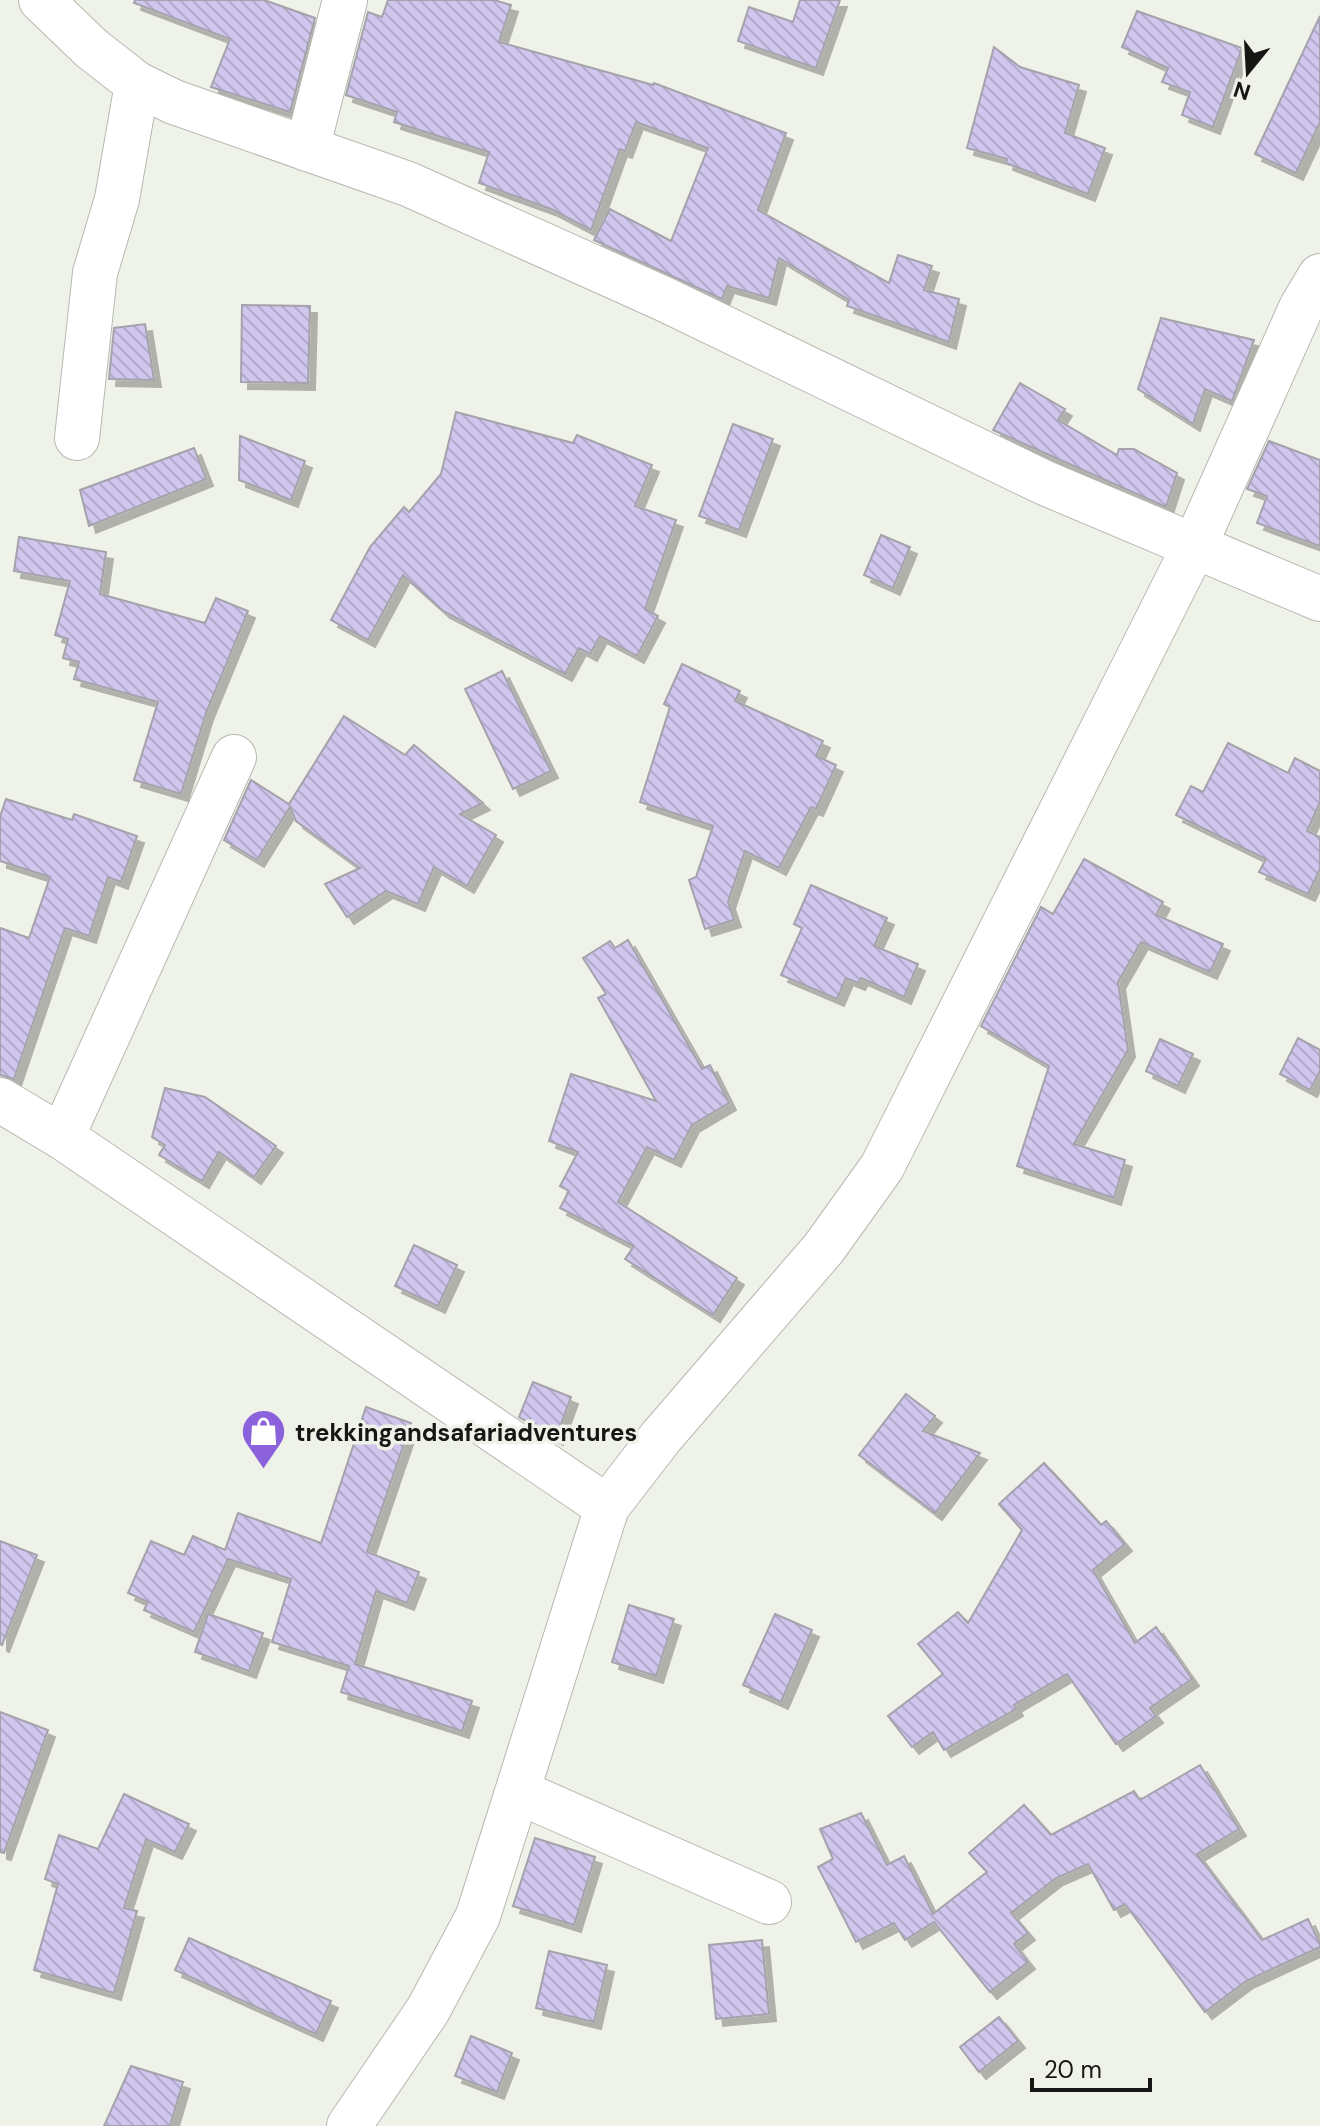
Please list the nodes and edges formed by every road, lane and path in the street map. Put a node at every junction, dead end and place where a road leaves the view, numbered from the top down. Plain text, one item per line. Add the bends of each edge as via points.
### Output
1 (41, 0) edge
2 (345, 0) edge
3 (137, 84) junction
4 (307, 149) junction
5 (1320, 276) edge
6 (77, 438) dead end
7 (1195, 545) junction
8 (1320, 599) edge
9 (234, 757) dead end
10 (0, 1100) edge
11 (62, 1137) junction
12 (607, 1507) junction
13 (519, 1792) junction
14 (769, 1902) dead end
15 (349, 2126) edge

1 - 3 street
2 - 4 street
3 - 4 street
3 - 6 street via 117,199 95,273
4 - 7 street via 408,184 528,237 1045,483
5 - 7 street
7 - 8 street
7 - 12 street via 882,1167 824,1248
9 - 11 street
10 - 11 street
11 - 12 street
12 - 13 street
13 - 14 street
13 - 15 street via 487,1891 456,1962

